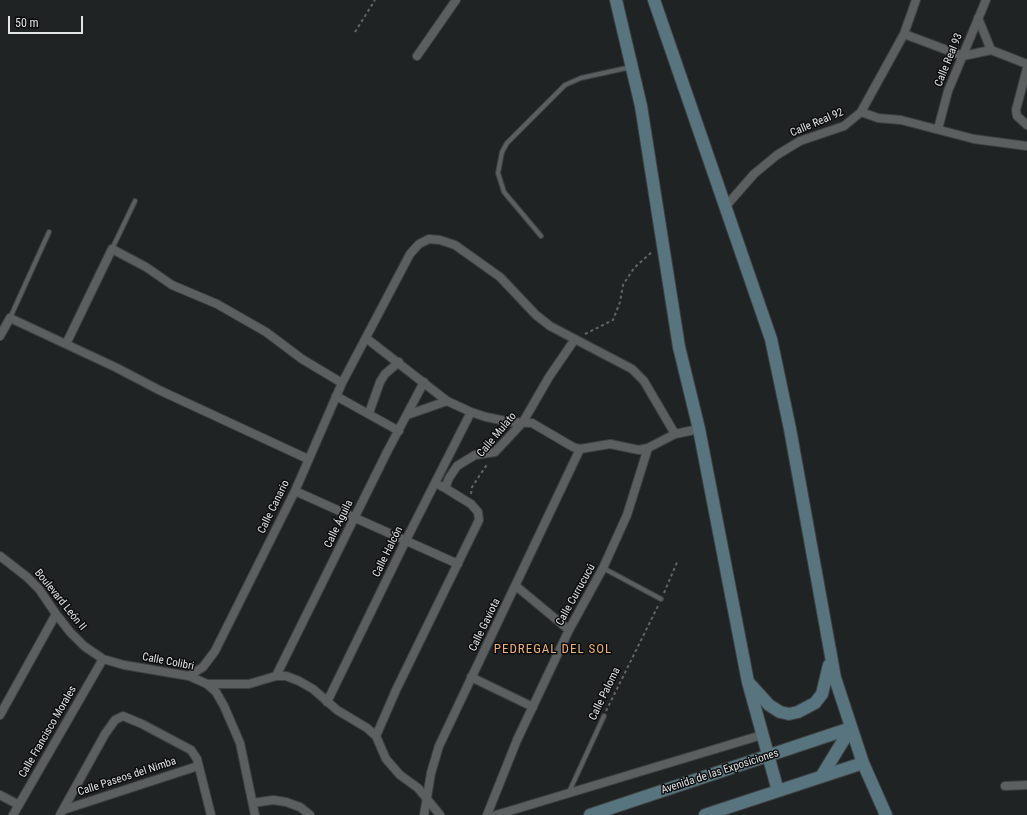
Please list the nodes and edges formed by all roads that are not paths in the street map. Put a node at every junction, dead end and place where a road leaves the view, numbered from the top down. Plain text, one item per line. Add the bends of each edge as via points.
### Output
1 (456, 0) edge
2 (616, 0) edge
3 (654, 0) edge
4 (916, 0) edge
5 (986, 0) edge
6 (978, 18) junction
7 (904, 34) junction
8 (991, 50) junction
9 (417, 56) dead end
10 (963, 56) junction
11 (1027, 64) edge
12 (632, 67) junction
13 (1027, 68) edge
14 (1026, 79) edge
15 (861, 112) junction
16 (1027, 124) edge
17 (938, 129) junction
18 (1027, 146) edge
19 (135, 201) dead end
20 (726, 206) junction
21 (49, 232) dead end
22 (541, 236) dead end
23 (112, 249) junction
24 (10, 318) junction
25 (0, 336) edge
26 (366, 338) junction
27 (575, 339) junction
28 (66, 344) junction
29 (399, 362) junction
30 (342, 382) junction
31 (424, 382) junction
32 (336, 396) junction
33 (447, 401) junction
34 (471, 412) junction
35 (369, 413) junction
36 (407, 415) junction
37 (523, 422) junction
38 (698, 429) junction
39 (399, 431) junction
40 (675, 434) junction
41 (648, 448) junction
42 (580, 449) junction
43 (308, 459) junction
44 (435, 482) junction
45 (445, 488) junction
46 (295, 490) junction
47 (354, 517) junction
48 (406, 540) junction
49 (0, 556) edge
50 (458, 564) junction
51 (603, 568) junction
52 (516, 586) junction
53 (661, 599) road end
54 (56, 614) junction
55 (569, 630) junction
56 (829, 656) junction
57 (102, 659) junction
58 (189, 676) junction
59 (276, 676) junction
60 (471, 677) junction
61 (748, 682) junction
62 (207, 684) junction
63 (328, 702) junction
64 (533, 707) junction
65 (0, 715) edge
66 (604, 716) road end
67 (851, 728) junction
68 (762, 735) junction
69 (376, 736) junction
70 (768, 757) junction
71 (863, 763) junction
72 (198, 766) junction
73 (821, 777) junction
74 (1027, 784) edge
75 (1005, 786) dead end
76 (778, 791) junction
77 (569, 792) junction
78 (0, 795) edge
79 (427, 799) junction
80 (253, 803) junction
81 (19, 805) junction
82 (61, 812) edge
83 (13, 815) edge
84 (211, 815) edge
85 (255, 815) edge
86 (310, 815) edge
87 (424, 815) edge
88 (440, 815) edge
89 (487, 815) edge
90 (496, 815) edge
91 (590, 815) edge
92 (705, 815) edge
93 (886, 815) edge

1 - 9 street
2 - 12 street
3 - 20 street
4 - 7 street, Calle Real 92
5 - 6 street, Calle Real 93
6 - 8 street
6 - 10 street, Calle Real 93
7 - 10 street
7 - 15 street, Calle Real 92
8 - 10 street
8 - 11 street
10 - 17 street, Calle Real 93 via 948,91
12 - 22 lane via 581,78 565,85 507,143 502,152 498,172 504,192
12 - 38 street via 642,113 679,347
13 - 14 street
14 - 16 street via 1016,110 1017,116
15 - 17 street via 878,118 902,120
15 - 20 street, Calle Real 92 via 844,126 800,141 777,154 754,174
17 - 18 street via 974,140
19 - 23 lane
20 - 56 street via 766,322 790,429
21 - 24 lane
23 - 28 street
23 - 30 street via 172,285 217,304 266,332 302,359
24 - 25 street
24 - 28 street
26 - 27 street, Calle Canario via 410,254 419,244 429,239 455,245 479,261 500,277 536,315 550,326
26 - 29 street
26 - 30 street, Calle Canario
27 - 37 street, Calle Mulato
27 - 40 street via 632,369 644,381
28 - 43 street
29 - 31 street
29 - 35 street via 380,382
30 - 32 street, Calle Canario
31 - 33 street
31 - 36 street, Calle Águila
32 - 35 street
32 - 43 street, Calle Canario
33 - 34 street
33 - 36 street
34 - 37 street via 499,420
34 - 44 street, Calle Halcón
35 - 39 street
36 - 39 street, Calle Águila
37 - 42 street via 540,427 562,442
37 - 45 street, Calle Mulato via 495,452 475,455 457,466
38 - 40 street
38 - 61 street
39 - 47 street, Calle Águila
40 - 41 street
41 - 42 street via 639,450 610,444
41 - 51 street, Calle Currucucú via 627,515
42 - 52 street, Calle Gaviota
43 - 46 street, Calle Canario
44 - 45 street
44 - 48 street, Calle Halcón
45 - 50 street via 471,504 478,512 479,520
46 - 47 street
46 - 58 street, Calle Canario via 216,652 203,667
47 - 48 street
47 - 59 street, Calle Águila
48 - 50 street
48 - 63 street, Calle Halcón
49 - 54 street, Boulevard León II via 38,589
50 - 69 street
51 - 53 lane
51 - 55 street, Calle Currucucú
52 - 55 street
52 - 60 street, Calle Gaviota
54 - 57 street, Boulevard León II via 84,646
54 - 65 street
55 - 64 street, Calle Currucucú
56 - 61 street via 828,673 822,694 815,703 798,712 780,712 769,705
56 - 67 street
57 - 58 street, Calle Colibri
57 - 81 street, Calle Francisco Morales
58 - 62 street, Calle Colibri
59 - 62 street via 249,684
59 - 63 street via 286,676 299,681
60 - 64 street
60 - 79 street, Calle Gaviota via 439,746 431,772
61 - 68 street
62 - 80 street, Calle Colibri via 216,692 233,723
63 - 69 street
64 - 89 street, Calle Currucucú
66 - 77 lane, Calle Paloma
67 - 70 street, Avenida de las Exposiciones
67 - 71 street
67 - 73 street
68 - 70 street
68 - 77 street
69 - 79 street via 386,759
70 - 76 street
70 - 91 street, Avenida de las Exposiciones
71 - 73 street
71 - 93 street
72 - 82 street, Calle Paseos del Nimba
72 - 82 street via 194,754 187,747 134,719 119,716 105,734
72 - 84 street
73 - 76 street
74 - 75 street
76 - 92 street
77 - 90 street
78 - 81 street
79 - 87 street, Calle Gaviota
79 - 88 street
80 - 85 street, Calle Colibri
80 - 86 street via 273,800 286,802
81 - 83 street, Calle Francisco Morales

